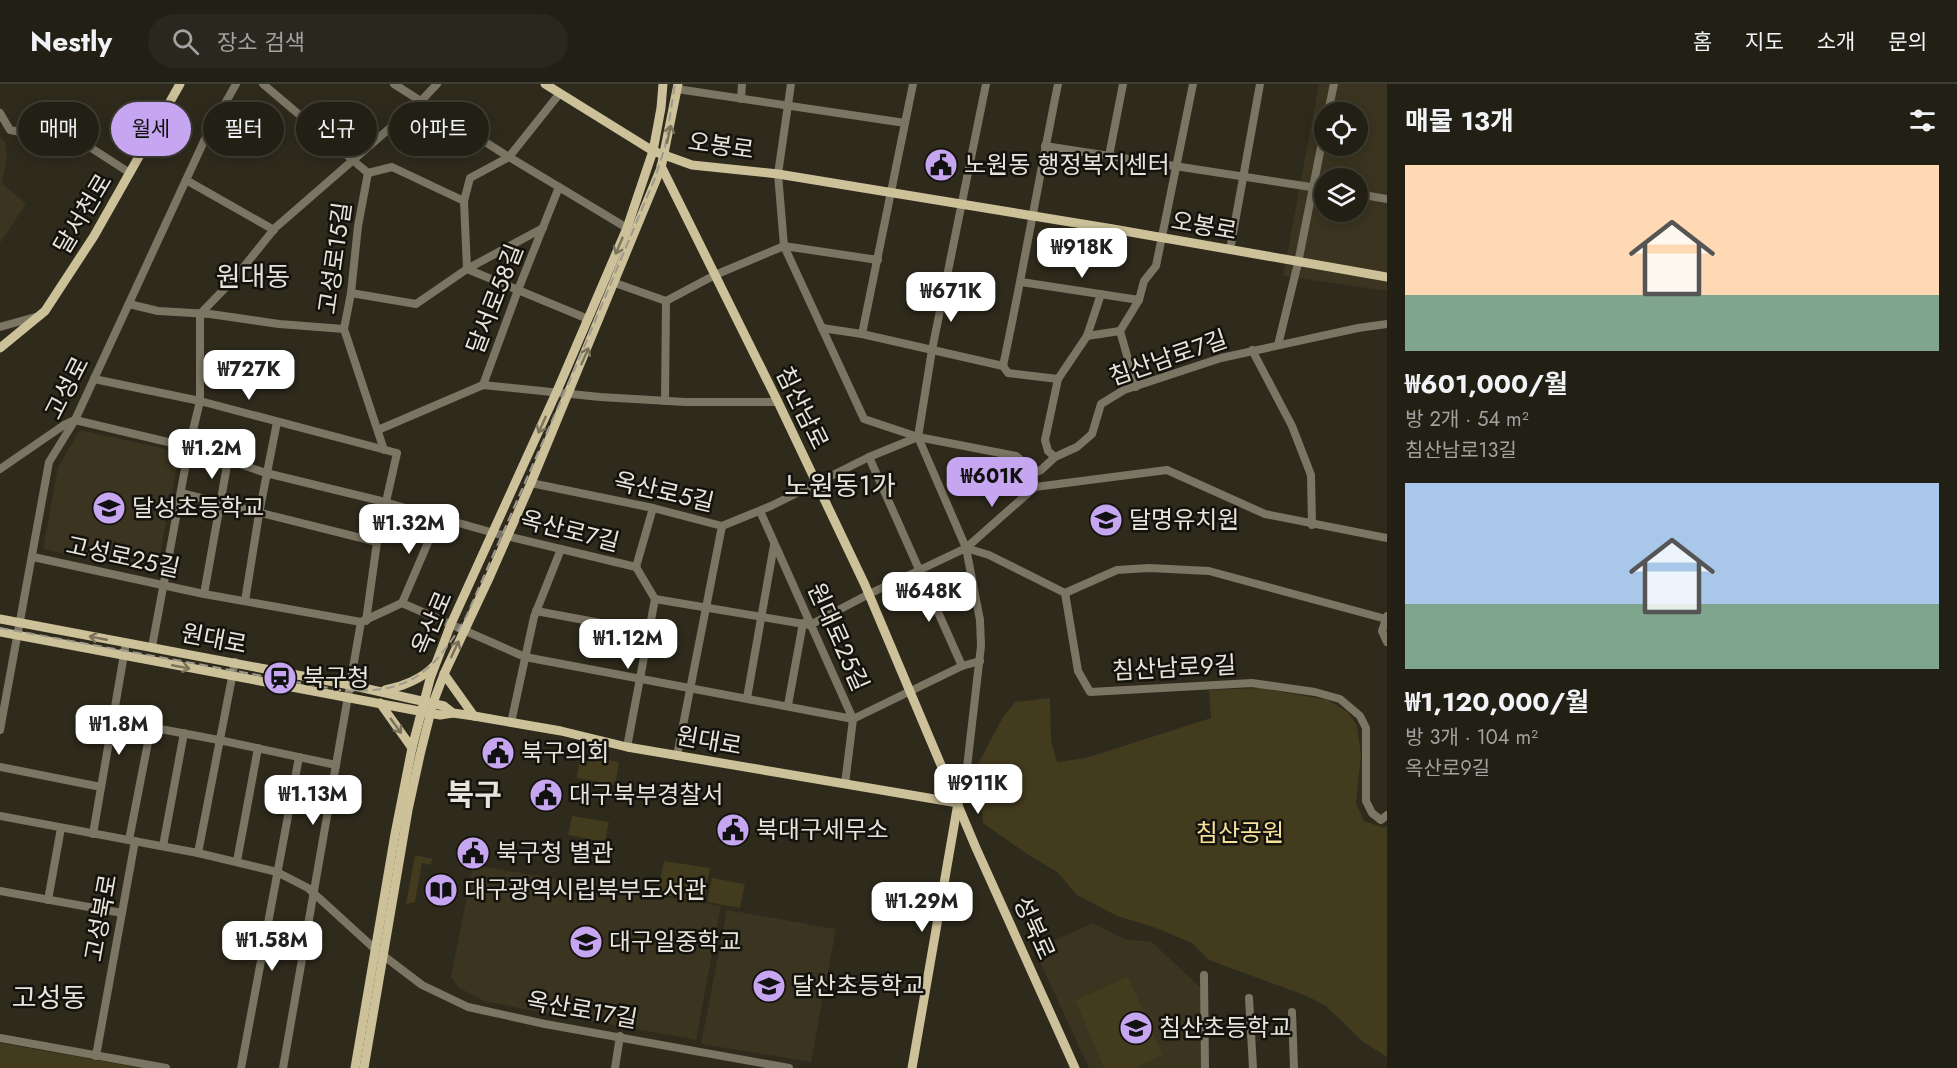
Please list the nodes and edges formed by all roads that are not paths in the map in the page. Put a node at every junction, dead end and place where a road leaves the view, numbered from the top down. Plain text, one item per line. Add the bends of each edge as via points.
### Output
1 (180, 84) edge
2 (236, 84) edge
3 (263, 84) edge
4 (394, 84) edge
5 (437, 84) edge
6 (545, 84) edge
7 (663, 84) edge
8 (742, 84) edge
9 (791, 84) edge
10 (913, 84) edge
11 (986, 84) edge
12 (1058, 84) edge
13 (1123, 84) edge
14 (1192, 84) edge
15 (1260, 84) edge
16 (1334, 84) edge
17 (677, 87) edge
18 (560, 93) junction
19 (741, 99) junction
20 (421, 101) junction
21 (1330, 102) edge
22 (788, 105) junction
23 (0, 113) edge
24 (905, 123) junction
25 (1045, 146) junction
26 (653, 151) junction
27 (664, 156) junction
28 (1109, 156) junction
29 (1319, 156) edge
30 (509, 157) junction
31 (351, 161) junction
32 (1176, 166) junction
33 (661, 168) junction
34 (130, 173) junction
35 (368, 173) junction
36 (778, 174) junction
37 (1243, 176) junction
38 (186, 180) junction
39 (559, 187) junction
40 (1313, 187) junction
41 (891, 193) junction
42 (1368, 196) edge
43 (1387, 199) edge
44 (464, 201) junction
45 (962, 205) junction
46 (1032, 216) junction
47 (543, 228) junction
48 (627, 228) junction
49 (274, 230) junction
50 (1162, 238) junction
51 (784, 246) junction
52 (1230, 250) junction
53 (878, 260) junction
54 (1299, 263) junction
55 (467, 269) junction
56 (715, 275) junction
57 (1387, 277) edge
58 (1021, 282) junction
59 (615, 283) junction
60 (518, 290) junction
61 (351, 293) junction
62 (1101, 294) junction
63 (1139, 300) junction
64 (666, 301) junction
65 (129, 304) junction
66 (200, 314) junction
67 (40, 315) junction
68 (588, 318) junction
69 (1387, 324) edge
70 (1, 326) edge
71 (822, 328) junction
72 (344, 329) junction
73 (1120, 331) junction
74 (862, 334) junction
75 (1087, 336) junction
76 (1278, 345) junction
77 (0, 348) edge
78 (932, 350) junction
79 (1252, 350) junction
80 (1003, 366) junction
81 (1058, 379) junction
82 (94, 380) junction
83 (483, 385) junction
84 (1136, 387) junction
85 (557, 391) junction
86 (568, 392) junction
87 (200, 401) junction
88 (665, 401) junction
89 (778, 402) junction
90 (75, 420) junction
91 (277, 422) junction
92 (378, 430) junction
93 (918, 437) junction
94 (189, 447) junction
95 (384, 450) junction
96 (1055, 457) junction
97 (869, 458) junction
98 (228, 460) junction
99 (0, 470) edge
100 (267, 473) junction
101 (1032, 474) junction
102 (531, 483) junction
103 (817, 484) junction
104 (1035, 487) junction
105 (181, 494) junction
106 (386, 503) junction
107 (221, 504) junction
108 (653, 508) junction
109 (760, 511) junction
110 (259, 514) junction
111 (439, 517) junction
112 (1312, 525) junction
113 (722, 526) junction
114 (494, 533) junction
115 (508, 536) junction
116 (1387, 538) edge
117 (377, 542) junction
118 (775, 543) junction
119 (966, 548) junction
120 (561, 549) junction
121 (33, 558) junction
122 (636, 567) junction
123 (920, 570) junction
124 (163, 586) junction
125 (1065, 593) junction
126 (204, 594) junction
127 (869, 594) junction
128 (655, 599) junction
129 (245, 601) junction
130 (402, 603) junction
131 (706, 607) junction
132 (536, 611) junction
133 (762, 616) junction
134 (1386, 617) edge
135 (0, 619) edge
136 (364, 622) junction
137 (20, 623) junction
138 (451, 624) junction
139 (806, 624) junction
140 (464, 630) junction
141 (0, 632) edge
142 (648, 632) junction
143 (18, 634) junction
144 (1387, 642) edge
145 (126, 643) junction
146 (152, 647) junction
147 (123, 656) junction
148 (525, 657) junction
149 (980, 661) junction
150 (235, 662) junction
151 (435, 664) junction
152 (962, 666) junction
153 (444, 674) junction
154 (232, 677) junction
155 (640, 680) junction
156 (350, 685) junction
157 (690, 689) junction
158 (380, 691) junction
159 (910, 691) junction
160 (349, 698) junction
161 (747, 698) junction
162 (3, 700) edge
163 (428, 702) junction
164 (380, 704) junction
165 (788, 705) junction
166 (420, 711) junction
167 (453, 713) junction
168 (430, 714) junction
169 (474, 716) junction
170 (854, 719) junction
171 (112, 720) junction
172 (511, 723) junction
173 (150, 727) junction
174 (0, 730) edge
175 (184, 733) junction
176 (219, 740) junction
177 (627, 747) junction
178 (258, 748) junction
179 (412, 748) junction
180 (677, 756) junction
181 (299, 757) junction
182 (336, 765) junction
183 (0, 767) edge
184 (845, 784) junction
185 (101, 787) junction
186 (958, 803) junction
187 (1387, 815) edge
188 (0, 816) edge
189 (61, 828) junction
190 (93, 834) junction
191 (132, 840) junction
192 (163, 846) junction
193 (198, 853) junction
194 (237, 861) junction
195 (277, 872) junction
196 (0, 891) edge
197 (314, 893) junction
198 (48, 900) junction
199 (122, 913) junction
200 (380, 953) junction
201 (1204, 975) dead end
202 (1249, 998) dead end
203 (1292, 1012) dead end
204 (620, 1036) junction
205 (0, 1038) edge
206 (96, 1056) junction
207 (166, 1068) edge
208 (241, 1068) edge
209 (283, 1068) edge
210 (355, 1068) edge
211 (364, 1068) edge
212 (615, 1068) edge
213 (789, 1068) edge
214 (912, 1068) edge
215 (1076, 1068) edge
216 (1206, 1068) edge
217 (1253, 1068) edge
218 (1294, 1068) edge

1 - 34 main road, 달서천로
2 - 38 street, 고성로
3 - 31 street, 고성로15길
4 - 20 street
5 - 20 street
6 - 18 main road, 오봉로
7 - 26 main road, 옥산로
8 - 19 street
9 - 22 street
10 - 24 street
11 - 45 street
12 - 25 street
13 - 28 street
14 - 32 street
15 - 37 street
16 - 21 street
17 - 19 street
27 -> 17 main road
18 - 26 main road, 오봉로
18 - 30 street
19 - 22 street
20 - 30 street
20 - 31 street
22 - 24 street
22 - 36 street
23 - 34 street via 10,130 85,144
24 - 41 street
25 - 28 street
25 - 46 street
26 - 27 main road, 오봉로
26 - 33 main road, 침산남로
26 - 48 main road, 옥산로
27 - 33 main road
27 - 36 main road, 오봉로 via 692,165
28 - 32 street
29 - 40 street
30 - 39 street
30 - 44 street via 470,178
31 - 35 street, 고성로15길
31 - 49 street
32 - 37 street
32 - 50 street
33 - 56 main road, 침산남로
33 - 59 main road
34 - 67 main road, 달서천로 via 94,236
35 - 44 street, 고성로15길 via 392,167
35 - 61 street, 고성로15길
36 - 41 main road, 오봉로
36 - 51 street
37 - 40 street
37 - 52 street
38 - 49 street
38 - 65 street, 고성로
39 - 47 street, 달서로58길
39 - 48 street
40 - 54 street
41 - 45 main road, 오봉로
41 - 53 street
42 - 43 street
44 - 55 street
45 - 46 main road, 오봉로
45 - 78 street
46 - 50 main road, 오봉로
46 - 58 street
47 - 55 street, 달서로58길
47 - 60 street, 달서로58길
48 -> 68 main road, 옥산로
49 - 66 street
50 - 52 main road, 오봉로
50 - 63 street via 1156,267 1144,281
51 - 53 street
51 - 56 street
51 - 71 street
52 - 54 main road, 오봉로
53 - 74 street
54 - 57 main road, 오봉로
54 - 76 street
55 - 60 street
55 - 61 street via 416,304
56 - 64 street
56 - 89 main road, 침산남로
58 - 62 street
58 - 80 street
59 - 64 street
86 -> 59 main road
60 - 68 street
60 - 83 street, 달서로58길
61 - 72 street, 고성로15길
62 - 63 street
62 - 75 street, 침산남로7길
63 - 73 street
64 - 88 street
65 - 66 street
65 - 82 street, 고성로
66 - 72 street
66 - 87 street
67 - 70 street
67 - 77 main road, 달서천로
68 - 85 main road, 옥산로
69 - 76 street, 침산남로7길
71 - 74 street
71 - 93 street via 864,419
72 - 92 street, 고성로15길
73 - 75 street
73 - 84 street
74 - 78 street
75 - 81 street, 침산남로7길
76 - 79 street, 침산남로7길
78 - 80 street
78 - 93 street
79 - 84 street, 침산남로7길
79 - 112 street, 침산남로7길 via 1292,426 1311,475
80 - 81 street via 1008,373
81 - 96 street, 침산남로7길 via 1045,440
82 - 87 street
82 - 90 street, 고성로
83 - 85 street
83 - 92 street
84 - 96 street, 침산남로7길 via 1101,404 1092,434 1077,447
85 - 86 street
85 -> 114 main road, 옥산로
86 - 88 street
86 - 102 main road
87 - 91 street
87 - 94 street
88 - 89 street
89 - 103 main road, 침산남로
90 - 94 street, 옥산로7길
90 - 99 street
90 - 121 street, 고성로 via 49,462
91 - 95 street
91 - 100 street
92 - 95 street, 고성로15길
93 - 97 street
93 - 101 street via 1016,456
93 - 119 street
94 - 98 street, 옥산로7길
94 - 105 street
95 - 106 street via 397,453
96 - 101 street, 침산남로7길
97 - 103 street
97 - 123 street
98 - 100 street, 옥산로7길
98 - 107 street, 고성로25길
100 - 106 street, 옥산로7길
100 - 110 street
101 - 104 street
102 - 108 street, 옥산로5길
102 - 115 main road
103 - 109 street, 옥산로5길
103 - 127 main road, 침산남로
104 - 112 street via 1167,470 1265,514
104 - 119 street
105 - 107 street
105 - 124 street
106 - 111 street, 옥산로7길
106 - 117 street
107 - 110 street
107 - 126 street, 고성로25길
108 - 113 street, 옥산로5길
108 - 122 street
109 - 113 street, 옥산로5길
109 - 118 street, 원대로25길
110 - 117 street
110 - 129 street
111 - 114 street, 옥산로7길
111 - 130 street
112 - 116 street
113 - 131 street
114 - 115 street, 옥산로7길
114 - 138 main road, 옥산로
115 - 120 street, 옥산로7길
115 - 140 main road
117 - 136 street
118 - 133 street
118 - 139 street, 원대로25길
119 - 123 street
119 - 125 street via 989,555
119 - 149 street via 980,620
120 - 122 street, 옥산로7길
120 - 132 street
121 - 124 street, 고성로25길
121 - 137 street, 고성로
122 - 128 street, 옥산로7길
123 - 127 street
123 - 152 street
124 - 126 street, 고성로25길
124 - 146 street
125 - 134 street via 1117,570 1209,571
125 - 187 street, 침산남로9길 via 1078,671 1090,692 1252,683 1340,699 1360,716 1366,728 1366,801 1381,820
126 - 129 street, 고성로25길
127 - 139 street
127 - 159 main road, 침산남로
128 - 131 street
128 - 142 street
129 - 136 street, 고성로25길
130 - 136 street
130 - 138 street
131 - 133 street
131 - 157 street
132 - 142 street
132 - 148 street
133 - 139 street
133 - 161 street
134 - 144 street via 1382,631
135 - 137 main road, 원대로
136 - 156 street
137 - 143 street, 고성로
145 -> 137 main road, 원대로
138 - 140 street
138 - 151 main road, 옥산로
139 - 165 street
139 - 170 street, 원대로25길
140 - 148 street
153 -> 140 main road
141 - 143 main road, 원대로
142 - 155 street
143 - 147 main road, 원대로
143 - 162 street, 고성로
145 - 146 main road, 원대로
145 - 147 street
146 - 150 main road, 원대로
147 -> 154 main road, 원대로
147 - 171 street
148 - 155 street
148 - 172 street
149 - 152 street
149 - 186 street via 966,776
150 - 154 street
150 - 156 main road, 원대로
151 - 158 main road via 398,687
151 - 163 main road, 옥산로
152 - 159 street
153 - 163 main road
153 - 169 main road
154 - 160 main road, 원대로
154 - 176 street
155 - 157 street
155 - 177 street
156 - 158 main road, 원대로
156 - 160 street
157 - 161 street
157 - 180 street
158 - 163 main road, 원대로
159 - 170 street
159 - 186 main road, 침산남로
160 - 164 main road, 원대로
160 - 182 street
161 - 165 street
162 - 174 street, 고성로
163 - 166 main road, 옥산로
163 - 167 main road, 원대로
163 - 168 main road, 옥산로
164 - 166 main road, 원대로
164 -> 179 main road
165 - 170 street
166 - 168 main road, 원대로
166 - 179 main road, 옥산로
167 - 168 main road, 원대로
167 - 169 main road, 원대로
168 - 200 main road, 옥산로
169 - 172 main road, 원대로
170 - 184 street, 원대로25길
171 - 173 street
171 - 185 street
172 - 177 main road, 원대로
173 - 175 street
173 - 191 street, 고성북로
175 - 176 street
175 - 192 street
176 - 178 street
176 - 193 street
177 - 180 main road, 원대로
178 - 181 street
178 - 194 street
179 - 200 main road, 옥산로 via 395,834
180 - 184 main road, 원대로
181 - 182 street
181 - 195 street
182 - 197 street
183 - 185 street
184 - 186 main road, 원대로
185 - 190 street
186 - 214 main road
186 - 215 main road, 성북로
188 - 189 street
189 - 190 street
189 - 198 street
190 - 191 street
191 - 192 street
191 - 199 street, 고성북로
192 - 193 street
193 - 194 street
194 - 195 street
195 - 197 street
195 - 208 street
196 - 198 street
197 - 200 street
197 - 209 street
198 - 199 street
199 - 206 street, 고성북로
200 - 204 street, 옥산로17길 via 422,985 468,1007
200 - 210 main road, 옥산로
200 - 211 main road, 옥산로
201 - 216 street
202 - 217 street
203 - 218 street
204 - 212 street
204 - 213 street, 옥산로17길
205 - 206 street
206 - 207 street

